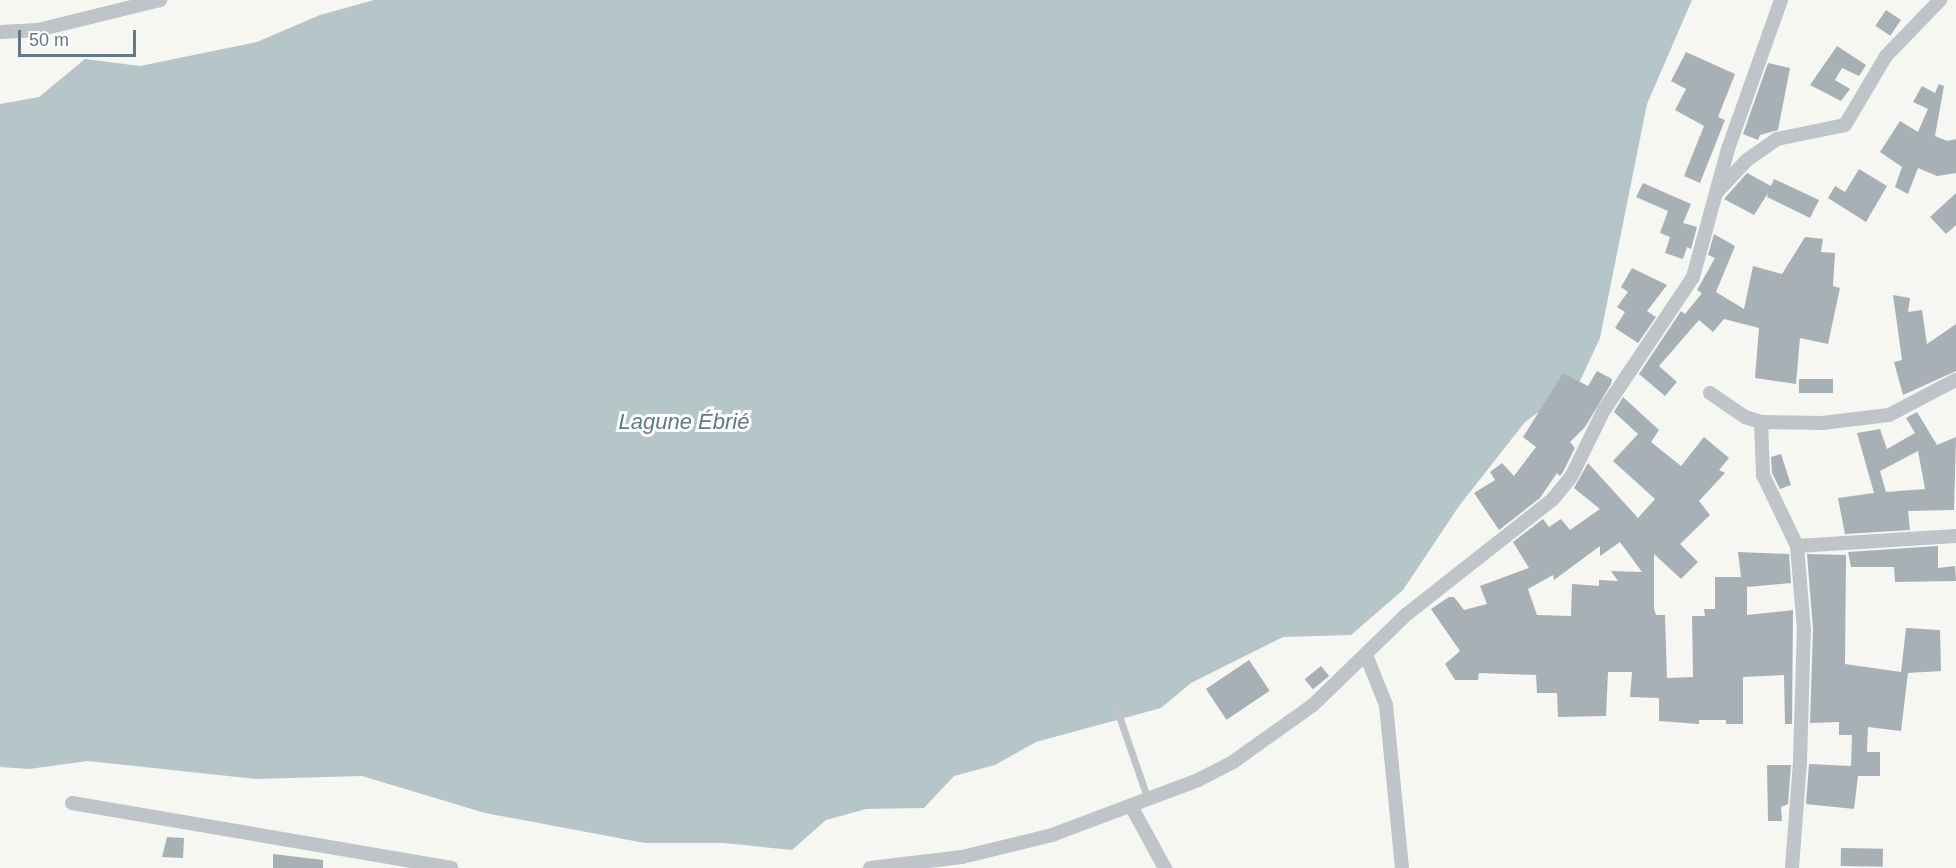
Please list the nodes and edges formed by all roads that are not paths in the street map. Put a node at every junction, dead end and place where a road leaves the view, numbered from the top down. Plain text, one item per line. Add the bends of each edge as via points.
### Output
1 (160, 0) edge
2 (1781, 0) edge
3 (1940, 0) edge
4 (0, 32) edge
5 (1718, 191) junction
6 (1956, 380) edge
7 (1710, 393) dead end
8 (1761, 422) junction
9 (1956, 536) edge
10 (1797, 546) junction
11 (1366, 656) junction
12 (1116, 706) dead end
13 (1148, 800) junction
14 (72, 803) dead end
15 (1131, 806) junction
16 (451, 868) edge
17 (870, 868) edge
18 (1165, 868) edge
19 (1402, 868) edge
20 (1792, 868) edge

1 - 4 street via 38,30
2 - 5 street via 1728,149
3 - 5 street via 1886,56 1845,126 1777,139 1747,160
5 - 11 street via 1693,277 1604,410 1571,477 1530,520 1407,614
6 - 8 street via 1888,416 1822,423
7 - 8 street via 1745,417
8 - 10 street via 1763,475
9 - 10 street
10 - 20 street via 1804,630
11 - 13 street via 1313,705 1256,747 1198,780
11 - 19 street via 1386,705
12 - 13 lane
13 - 15 street
14 - 16 street
15 - 17 street via 1052,835 973,854
15 - 18 street

